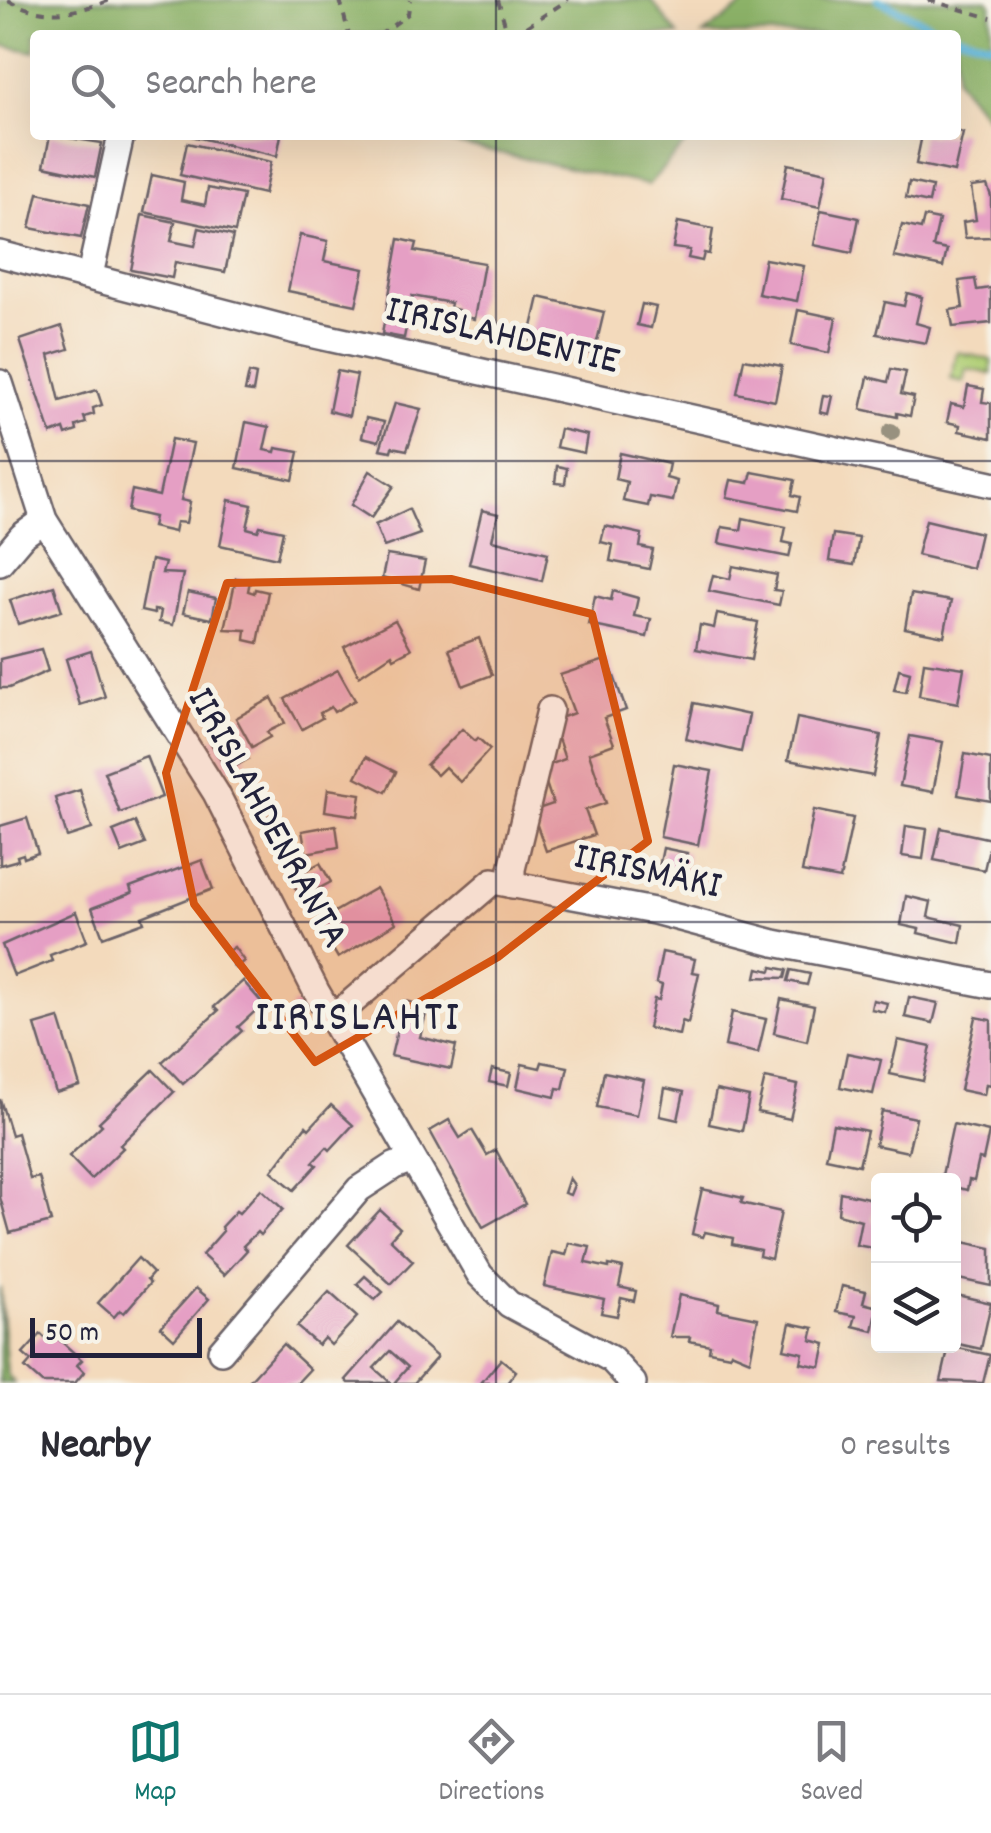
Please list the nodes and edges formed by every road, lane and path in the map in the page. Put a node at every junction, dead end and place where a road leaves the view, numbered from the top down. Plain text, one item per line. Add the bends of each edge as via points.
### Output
1 (8, 0) edge
2 (111, 0) edge
3 (340, 0) edge
4 (410, 0) edge
5 (498, 0) edge
6 (568, 0) edge
7 (928, 0) edge
8 (991, 18) edge
9 (348, 30) edge
10 (387, 30) edge
11 (508, 30) edge
12 (518, 30) edge
13 (120, 140) edge
14 (0, 254) edge
15 (90, 274) junction
16 (0, 383) edge
17 (991, 484) edge
18 (44, 520) junction
19 (0, 562) edge
20 (550, 710) dead end
21 (512, 885) junction
22 (991, 985) edge
23 (332, 1019) junction
24 (412, 1159) junction
25 (221, 1351) dead end
26 (634, 1383) edge

1 - 2 path via 27,11 61,14
3 - 9 path
4 - 10 path via 408,14
5 - 11 path
6 - 12 path
7 - 8 path
13 - 15 street
14 - 15 street, IIRISLAHDENTIE
15 - 17 street, IIRISLAHDENTIE via 292,330
16 - 18 street, IIRISLAHDENRANTA
18 - 19 street
18 - 23 street, IIRISLAHDENRANTA via 216,794
20 - 21 street
21 - 22 street, IIRISMÄKI
21 - 23 street, IIRISMÄKI via 493,881
23 - 24 street, IIRISLAHDENRANTA
24 - 25 street via 359,1189
24 - 26 street, IIRISLAHDENRANTA via 495,1292 611,1359

